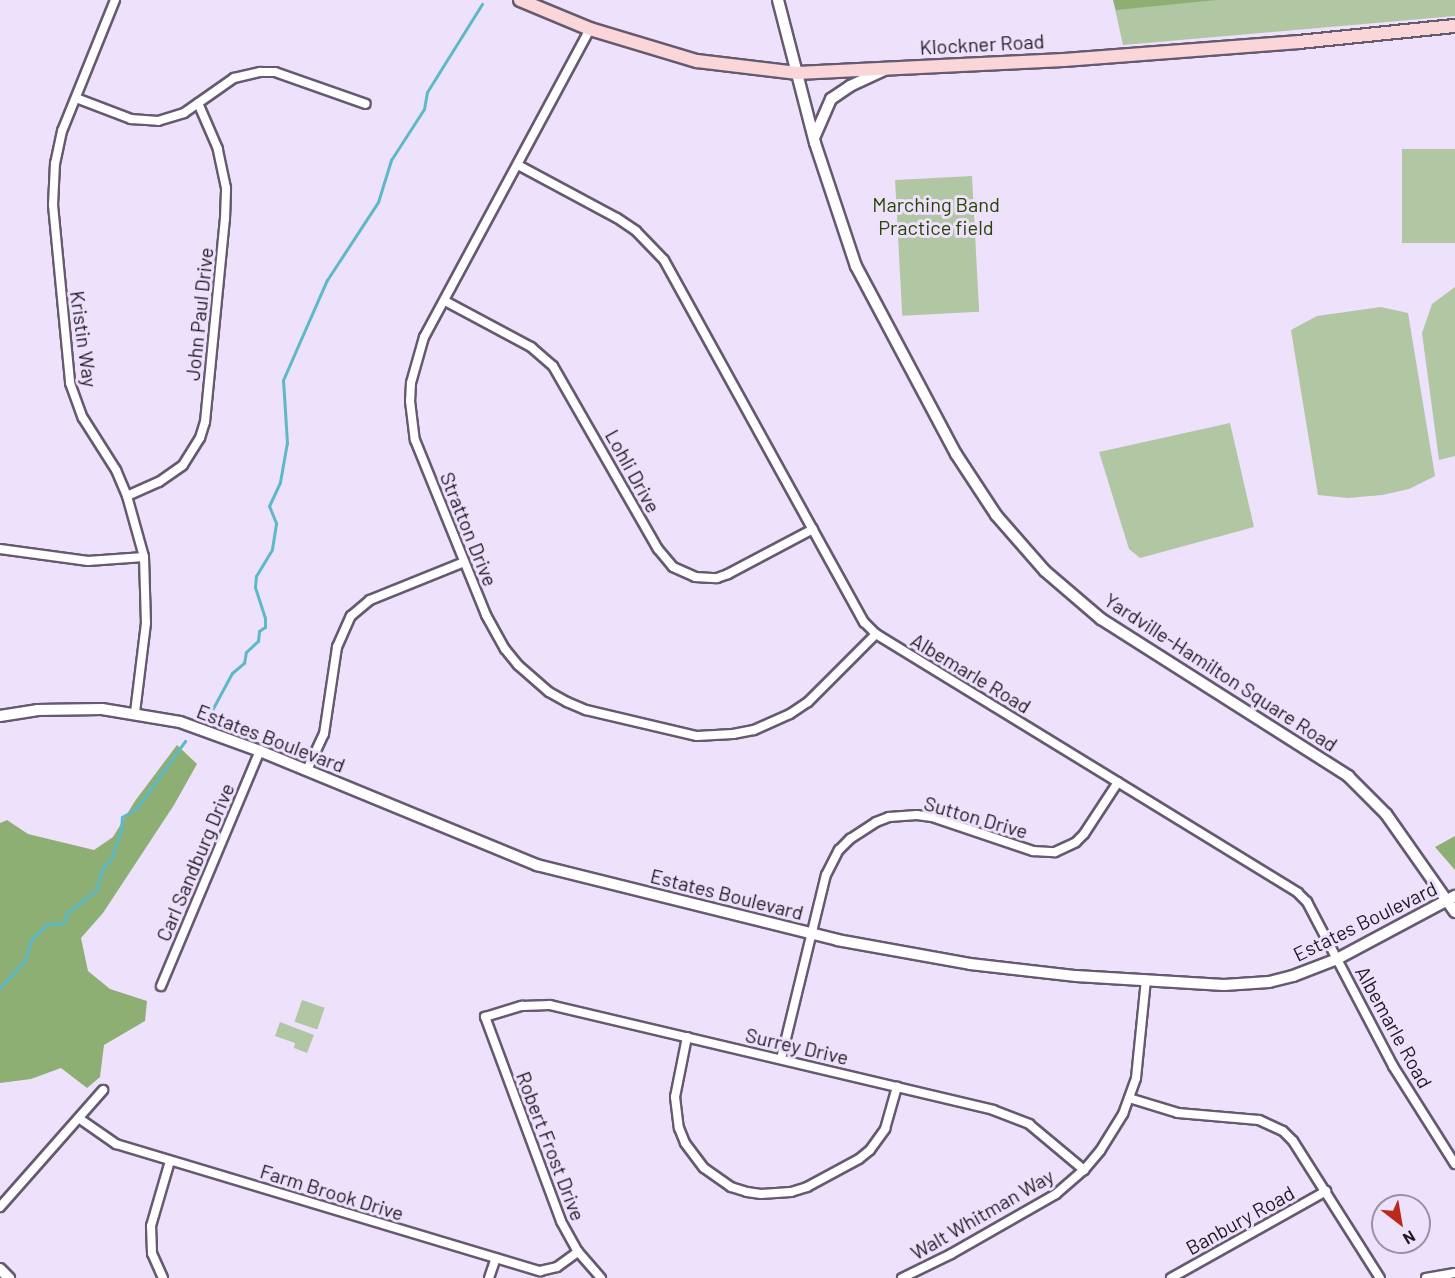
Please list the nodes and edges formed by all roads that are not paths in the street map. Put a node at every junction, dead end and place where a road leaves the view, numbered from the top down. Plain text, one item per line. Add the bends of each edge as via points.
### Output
1 (115, 0) edge
2 (520, 0) edge
3 (778, 0) edge
4 (1455, 26) edge
5 (590, 29) junction
6 (888, 69) junction
7 (798, 73) junction
8 (76, 98) junction
9 (198, 103) junction
10 (366, 104) dead end
11 (814, 138) junction
12 (518, 165) junction
13 (444, 301) junction
14 (127, 496) junction
15 (813, 529) junction
16 (0, 549) edge
17 (144, 557) junction
18 (464, 562) junction
19 (876, 634) junction
20 (135, 713) junction
21 (0, 716) edge
22 (260, 751) junction
23 (307, 770) junction
24 (1118, 782) junction
25 (1452, 899) edge
26 (1455, 912) edge
27 (812, 934) junction
28 (1337, 959) junction
29 (1146, 980) junction
30 (160, 986) dead end
31 (485, 1017) joint
32 (687, 1037) junction
33 (781, 1059) junction
34 (897, 1087) junction
35 (103, 1090) dead end
36 (1130, 1098) junction
37 (80, 1119) junction
38 (170, 1161) junction
39 (1455, 1164) edge
40 (1084, 1170) junction
41 (1326, 1191) junction
42 (0, 1207) edge
43 (578, 1252) junction
44 (496, 1258) junction
45 (0, 1269) edge
46 (1455, 1273) edge
47 (9, 1278) edge
48 (163, 1278) edge
49 (489, 1278) edge
50 (601, 1278) edge
51 (902, 1278) edge
52 (1171, 1278) edge
53 (1380, 1278) edge
54 (1426, 1278) edge

1 - 8 street, Kristin Way
2 - 5 main road, Klockner Road
3 - 7 street, Yardville-Hamilton Square Road
4 - 6 main road, Klockner Road via 1064,60
5 - 7 main road, Klockner Road via 714,65
5 - 12 street, Stratton Drive
6 - 7 main road, Klockner Road
6 - 11 street via 831,99
7 - 11 street, Yardville-Hamilton Square Road
8 - 9 street via 144,122 170,119
8 - 14 street, Kristin Way via 62,131 53,184 66,362 83,418 116,470
9 - 10 street via 234,78 260,72 289,75
9 - 14 street, John Paul Drive via 218,149 226,188 205,422 183,465 159,482
11 - 25 street, Yardville-Hamilton Square Road via 846,241 864,282 961,462 1020,544 1101,619 1348,776 1386,814
12 - 13 street, Stratton Drive
12 - 15 street, Albemarle Road via 636,231 664,260
13 - 15 street, Lohli Drive via 531,347 553,366 658,549 673,567 695,577 717,578
13 - 18 street, Stratton Drive via 415,362 411,422
14 - 17 street, Kristin Way
15 - 19 street, Albemarle Road via 864,622
16 - 17 street via 88,561
17 - 20 street, Kristin Way via 146,623
18 - 19 street, Stratton Drive via 494,632 533,680 586,710 684,734 733,735 790,714 808,702
18 - 23 street via 370,600 351,616 337,647 324,734
19 - 24 street, Albemarle Road
20 - 21 street, Estates Boulevard via 66,709
20 - 22 street, Estates Boulevard via 208,730
22 - 23 street, Estates Boulevard
22 - 30 street, Carl Sandburg Drive
23 - 27 street, Estates Boulevard via 537,865
24 - 27 street, Sutton Drive via 1084,834 1055,852 1033,851 932,817 903,815 876,822 850,839 832,862
24 - 28 street, Albemarle Road via 1298,893 1312,910
25 - 26 street, Yardville-Hamilton Square Road
25 - 28 street, Estates Boulevard
27 - 29 street, Estates Boulevard via 970,964
27 - 33 street, Sutton Drive
28 - 29 street, Estates Boulevard via 1293,976 1245,985
28 - 39 street, Albemarle Road via 1393,1066
29 - 36 street, Walt Whitman Way via 1140,1058
31 - 32 street, Surrey Drive via 522,1006 550,1005
31 - 43 street, Robert Frost Drive via 561,1221
32 - 33 street, Surrey Drive
32 - 34 street via 675,1097 679,1128 689,1150 704,1168 717,1179 747,1192 791,1192 859,1159 885,1129
33 - 34 street, Surrey Drive
34 - 40 street, Surrey Drive via 1011,1116 1045,1135
35 - 37 street
36 - 40 street, Walt Whitman Way via 1112,1134
36 - 41 street via 1178,1113 1249,1118 1272,1124 1293,1141
37 - 38 street, Farm Brook Drive via 116,1144
37 - 42 street
38 - 44 street, Farm Brook Drive
38 - 48 street via 150,1233 152,1252
40 - 51 street, Walt Whitman Way via 1056,1194 1004,1225
41 - 52 street, Banbury Road
41 - 53 street
43 - 44 street, Farm Brook Drive via 549,1270 540,1271
43 - 50 street, Robert Frost Drive
44 - 49 street
45 - 47 street
46 - 54 street

